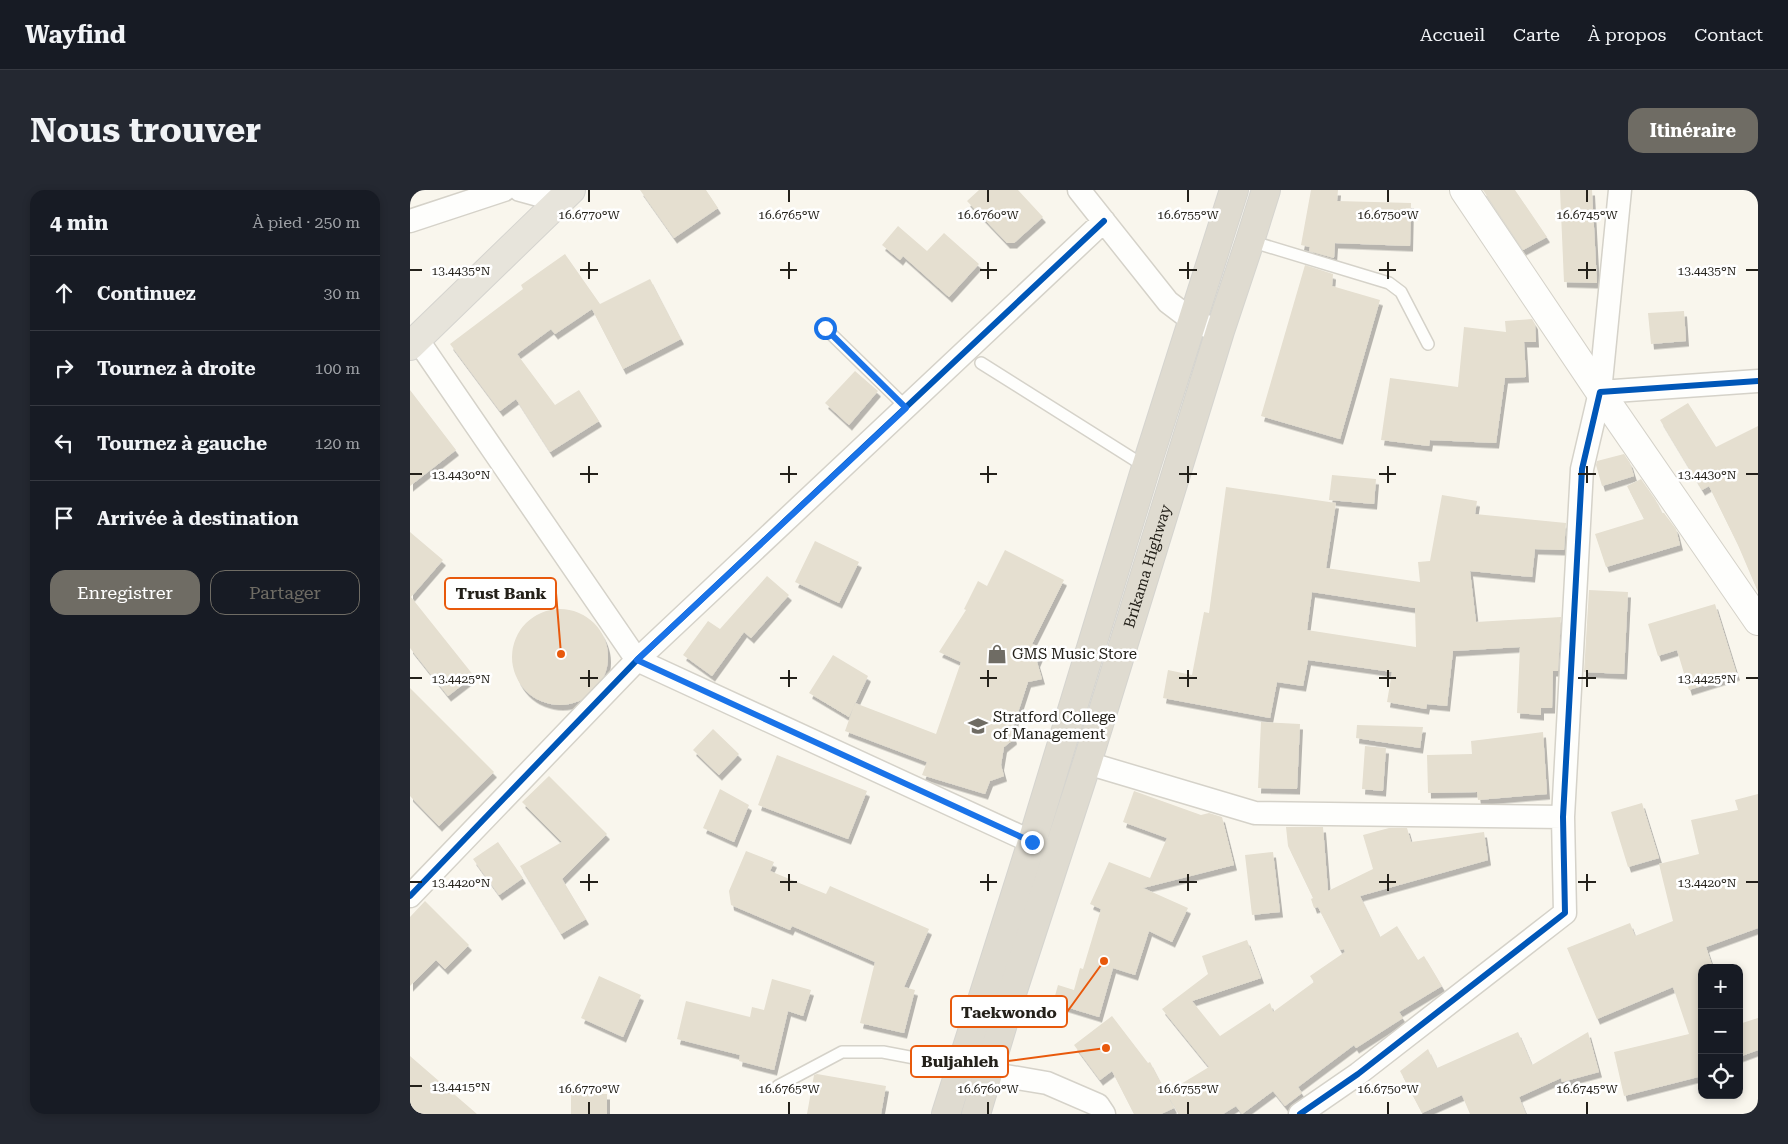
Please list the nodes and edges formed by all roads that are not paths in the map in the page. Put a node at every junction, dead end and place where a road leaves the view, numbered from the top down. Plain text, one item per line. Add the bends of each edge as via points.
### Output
1 (504, 190) edge
2 (520, 190) edge
3 (1079, 190) edge
4 (1234, 190) edge
5 (1266, 190) edge
6 (1464, 190) edge
7 (1620, 190) edge
8 (565, 195) edge
9 (410, 221) edge
10 (1104, 221) junction
11 (1250, 241) junction
12 (1193, 321) junction
13 (825, 328) dead end
14 (1220, 331) junction
15 (413, 343) edge
16 (1428, 344) dead end
17 (981, 363) dead end
18 (1758, 381) edge
19 (1600, 392) junction
20 (906, 408) junction
21 (1146, 467) junction
22 (1758, 621) edge
23 (637, 660) junction
24 (1087, 763) junction
25 (1563, 817) junction
26 (1032, 842) junction
27 (410, 896) edge
28 (962, 1067) junction
29 (988, 1073) junction
30 (778, 1086) dead end
31 (946, 1114) edge
32 (976, 1114) edge
33 (1104, 1114) edge
34 (1300, 1114) edge

1 - 9 street
2 - 8 street
3 - 10 street
4 - 12 highway, Brikama Highway
5 - 11 highway, Brikama Highway
6 - 19 street
7 - 19 street
8 - 15 main road
10 - 12 street via 1168,302
10 - 20 street
11 - 14 highway, Brikama Highway
11 - 16 lane via 1389,283 1401,292
12 - 14 street
12 - 21 highway, Brikama Highway
13 - 20 lane
14 - 24 highway, Brikama Highway
15 - 23 street
17 - 21 lane
18 - 19 street
19 - 22 street
19 - 25 street via 1582,469
20 - 23 street
21 - 26 highway, Brikama Highway
23 - 26 street
23 - 27 street
24 - 25 street via 1255,813
24 - 29 highway, Brikama Highway
25 - 34 street via 1565,913 1358,1074
26 - 28 highway, Brikama Highway
28 - 30 lane via 883,1052 842,1052
28 - 31 highway, Brikama Highway
29 - 32 highway, Brikama Highway
29 - 33 street via 1047,1083 1098,1106

